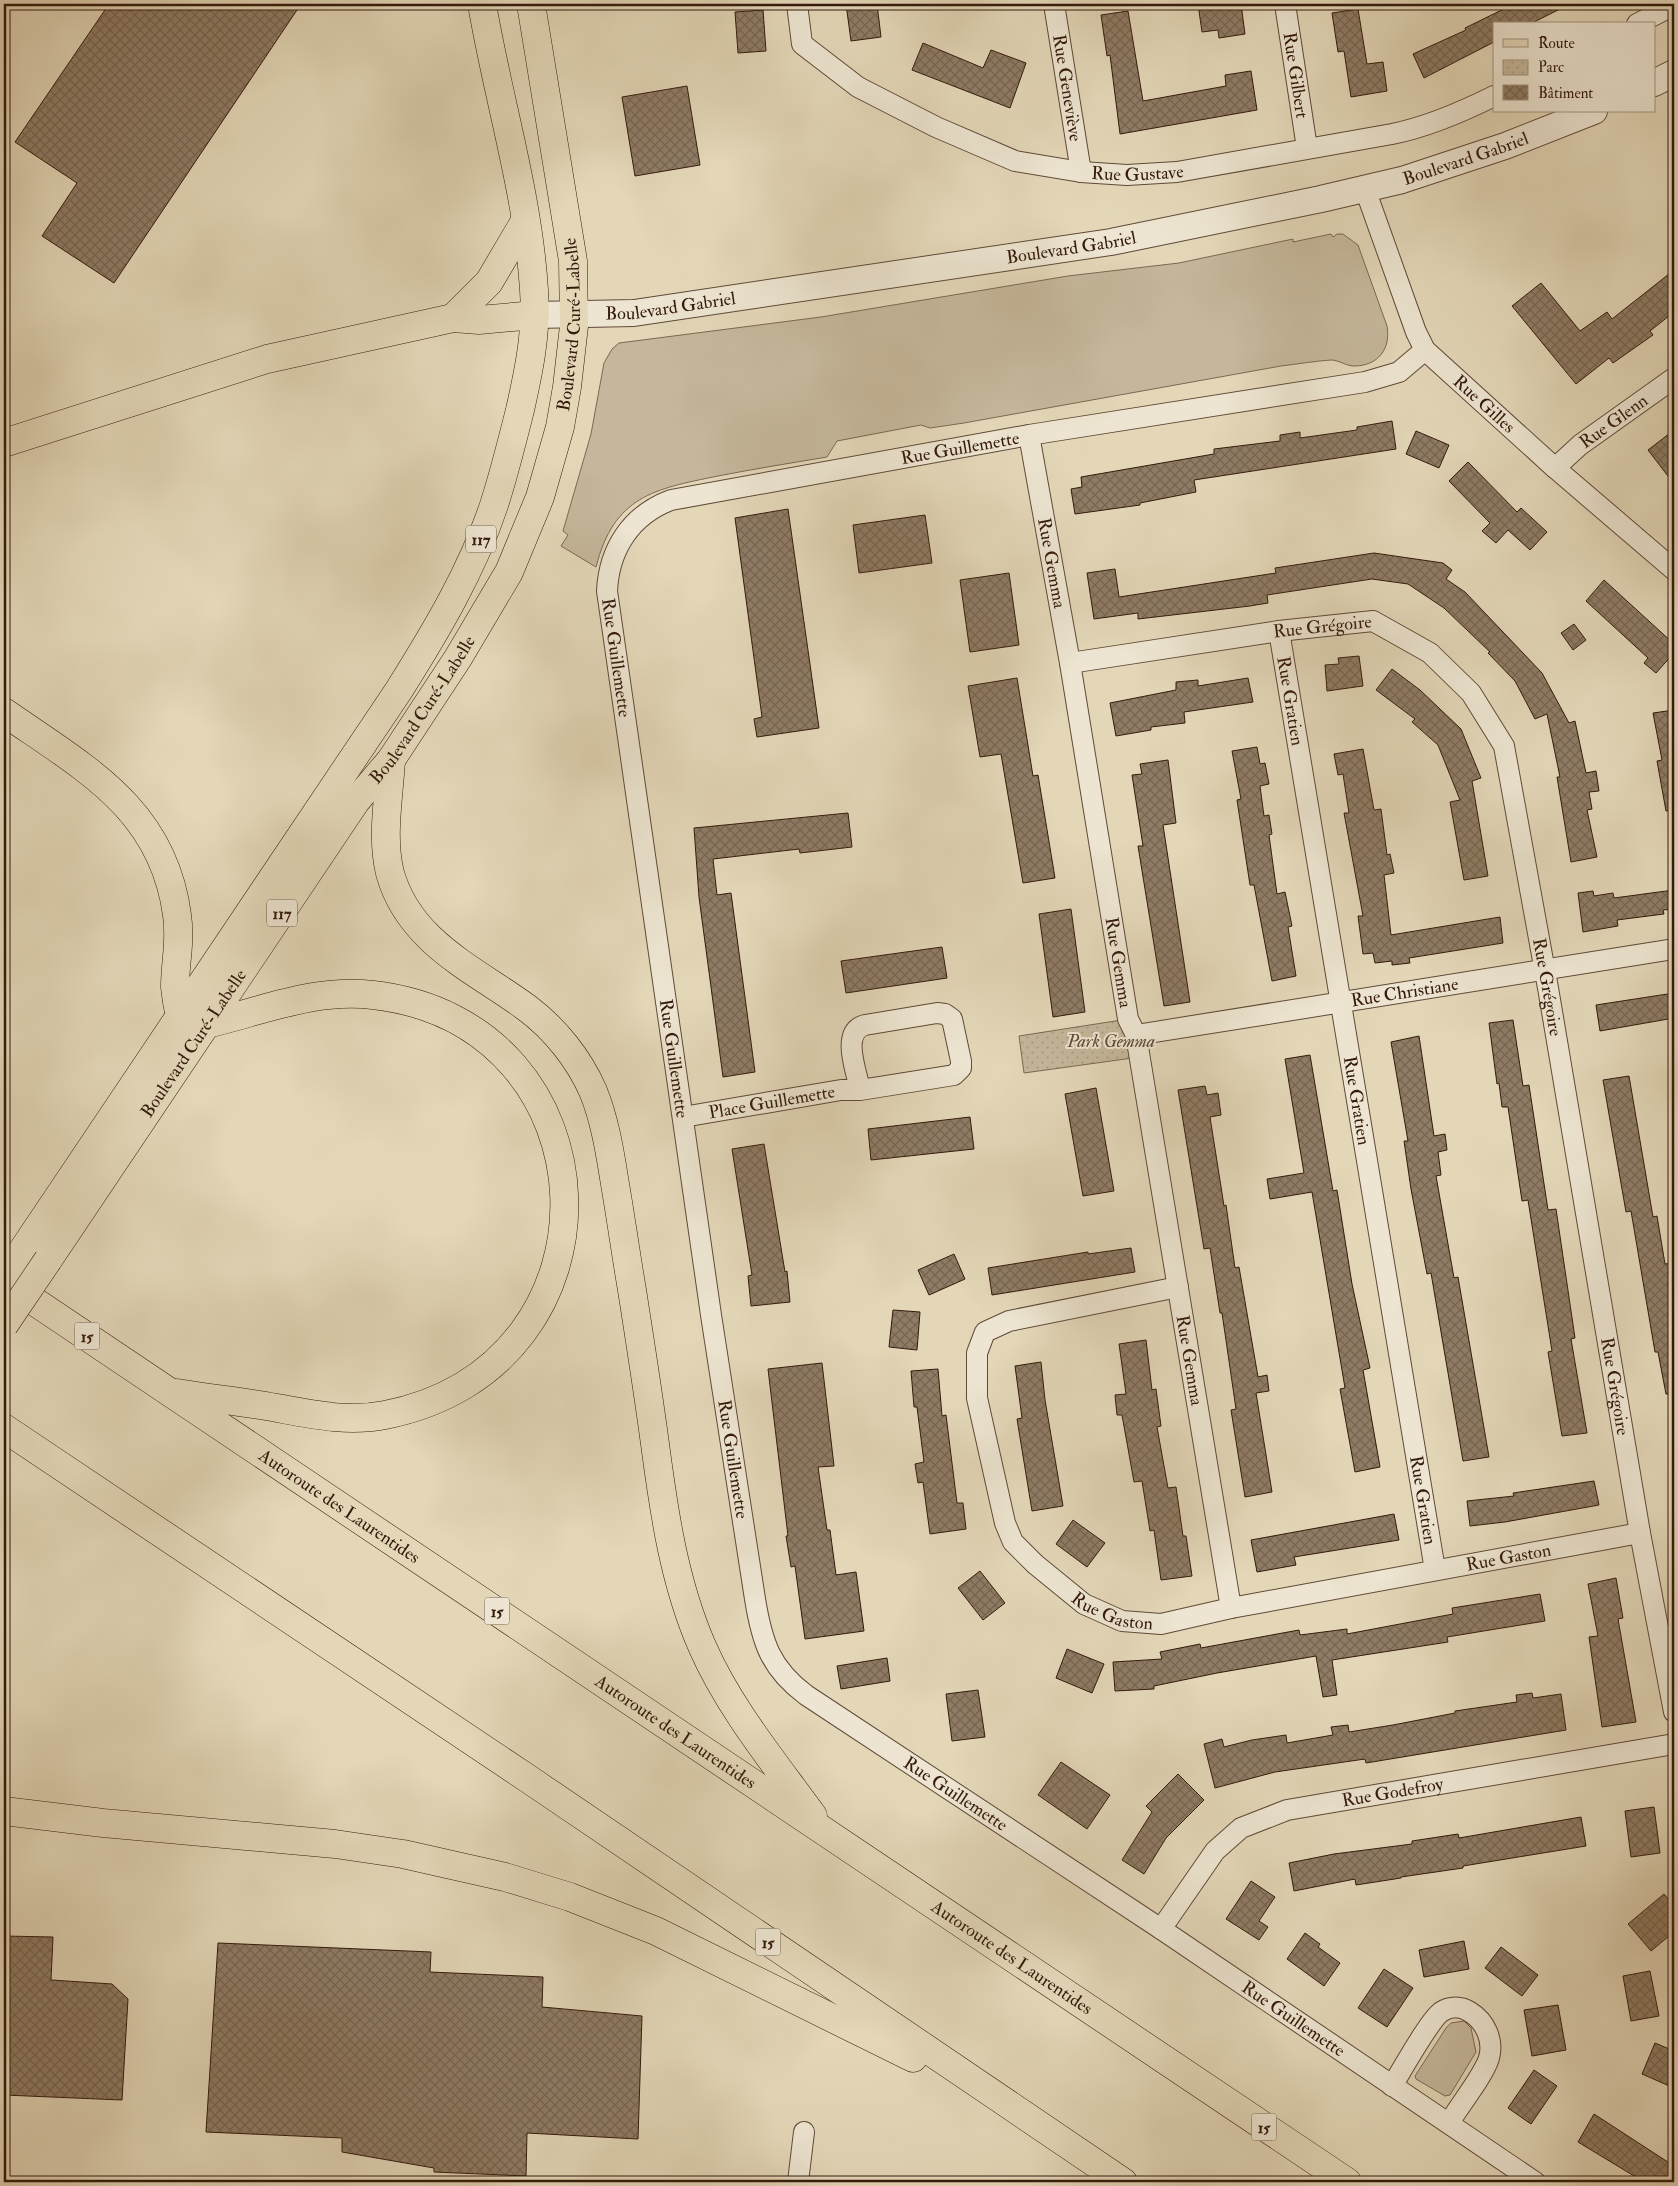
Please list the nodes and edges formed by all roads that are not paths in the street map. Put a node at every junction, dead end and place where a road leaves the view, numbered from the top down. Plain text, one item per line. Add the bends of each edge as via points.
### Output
1 (482, 4) edge
2 (531, 4) edge
3 (797, 4) edge
4 (1054, 4) edge
5 (1285, 4) edge
6 (1674, 5) edge
7 (1641, 22) edge
8 (1674, 73) edge
9 (1656, 82) edge
10 (1493, 97) edge
11 (1591, 112) edge
12 (1306, 148) junction
13 (1081, 172) junction
14 (1366, 190) junction
15 (525, 221) junction
16 (535, 315) junction
17 (575, 315) junction
18 (453, 318) junction
19 (1425, 350) junction
20 (1674, 378) edge
21 (1029, 435) junction
22 (4, 443) edge
23 (1556, 468) junction
24 (1674, 570) edge
25 (1279, 631) junction
26 (1070, 663) junction
27 (4, 712) edge
28 (391, 760) junction
29 (1674, 948) edge
30 (1545, 970) junction
31 (1341, 1002) junction
32 (180, 1017) junction
33 (207, 1024) junction
34 (1136, 1035) junction
35 (860, 1090) junction
36 (683, 1117) junction
37 (37, 1253) junction
38 (4, 1279) edge
39 (1178, 1288) junction
40 (4, 1325) edge
41 (170, 1392) junction
42 (4, 1428) edge
43 (1640, 1533) junction
44 (1435, 1570) junction
45 (1231, 1608) junction
46 (1674, 1712) edge
47 (1674, 1744) edge
48 (4, 1811) edge
49 (824, 1831) junction
50 (1161, 1929) junction
51 (1392, 2086) junction
52 (1010, 2106) junction
53 (1449, 2123) junction
54 (804, 2132) dead end
55 (798, 2182) edge
56 (1123, 2182) edge
57 (1347, 2182) edge
58 (1536, 2182) edge

1 - 15 main road, Boulevard Curé-Labelle / 117
2 - 17 main road, Boulevard Curé-Labelle / 117 via 570,237
3 - 13 street, Rue Gustave via 802,44 858,87 1016,161
4 - 13 street, Rue Geneviève
5 - 12 street, Rue Gilbert
6 - 7 street
8 - 9 street
10 - 12 street, Rue Gustave via 1471,108 1409,130
11 - 14 street, Boulevard Gabriel via 1505,146
12 - 13 street, Rue Gustave via 1177,172 1127,175
14 - 17 street, Boulevard Gabriel via 1076,248 634,313
14 - 19 street, Rue Gilles
15 - 16 main road, Boulevard Curé-Labelle / 117
15 - 18 main road via 489,282
16 - 17 street, Boulevard Gabriel
16 - 18 main road via 479,320
16 - 32 main road, Boulevard Curé-Labelle / 117 via 533,350 509,454 494,506 457,592 378,723
17 - 28 main road, Boulevard Curé-Labelle / 117 via 571,361 558,434 528,530 489,607
18 - 22 main road via 267,360
19 - 21 street, Rue Guillemette via 1399,372 1383,378
19 - 23 street, Rue Gilles
20 - 23 street, Rue Glenn via 1580,445
21 - 26 street, Rue Gemma
21 - 36 street, Rue Guillemette via 671,500 637,520 619,544 609,572 608,602
23 - 24 street, Rue Gilles
25 - 26 street, Rue Grégoire
25 - 30 street, Rue Grégoire via 1373,622 1430,653 1471,692 1504,746
25 - 31 street, Rue Gratien
26 - 34 street, Rue Gemma via 1128,1018
27 - 32 main road via 110,788 134,812 151,838 165,868 175,903 179,943 175,986
28 - 33 main road, Boulevard Curé-Labelle / 117 via 356,801
28 - 49 main road via 387,854 390,873 413,920 439,948 527,1008 550,1028 571,1053 592,1090 611,1158 662,1492 686,1605 703,1649 728,1693
29 - 30 street, Rue Christiane
30 - 31 street, Rue Christiane
30 - 43 street, Rue Grégoire
31 - 34 street, Rue Christiane
31 - 44 street, Rue Gratien
32 - 37 main road, Boulevard Curé-Labelle / 117
33 - 37 main road, Boulevard Curé-Labelle / 117
33 - 41 main road via 289,1001 348,994 399,999 458,1022 502,1055 538,1102 552,1132 560,1161 565,1196 564,1229 548,1290 520,1336 485,1372 456,1392 388,1415 348,1419
34 - 39 street, Rue Gemma
35 - 35 street, Place Guillemette via 957,1073 962,1061 952,1019 938,1013 857,1028 851,1039
35 - 36 street, Place Guillemette via 841,1090
36 - 50 street, Rue Guillemette via 755,1599 761,1634 772,1660 791,1684 806,1695
37 - 38 main road, Boulevard Curé-Labelle / 117
37 - 40 main road, Boulevard Curé-Labelle / 117, bridge
38 - 41 main road, Autoroute des Laurentides / 15
39 - 45 street, Rue Gemma
39 - 45 street, Rue Gaston via 1009,1322 985,1332 977,1353 977,1398 1005,1523 1013,1542 1035,1564 1084,1604 1122,1622 1161,1624
41 - 49 main road, Autoroute des Laurentides / 15
42 - 52 main road, 15
43 - 44 street, Rue Gaston
43 - 46 street, Rue Grégoire
44 - 45 street, Rue Gaston
47 - 50 street, Rue Godefroy via 1287,1810 1240,1828 1215,1851
48 - 52 main road via 372,1848 529,1883 673,1938
49 - 57 main road, Autoroute des Laurentides / 15
50 - 51 street, Rue Guillemette
51 - 53 street, Rue Guillemette
51 - 53 street via 1436,2017 1455,2007 1468,2010 1484,2024 1490,2057
52 - 56 main road, 15
53 - 58 street, Rue Guillemette
54 - 55 street

